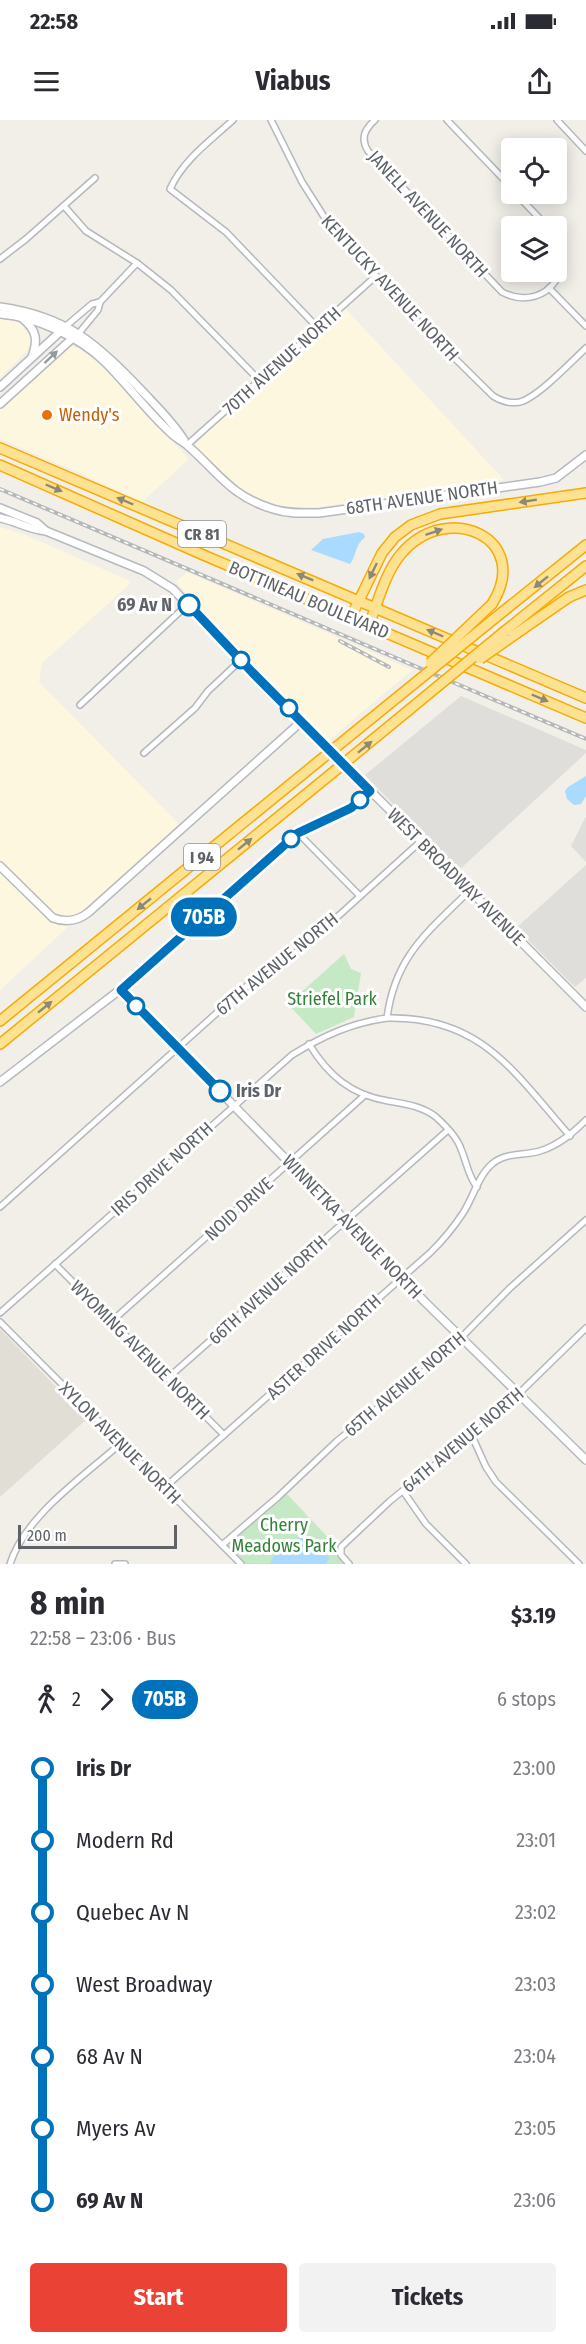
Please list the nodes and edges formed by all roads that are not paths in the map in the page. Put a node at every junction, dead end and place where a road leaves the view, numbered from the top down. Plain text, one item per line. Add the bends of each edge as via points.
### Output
1 (233, 120) edge
2 (271, 120) edge
3 (375, 120) edge
4 (447, 120) edge
5 (557, 120) edge
6 (586, 151) edge
7 (501, 176) edge
8 (95, 178) dead end
9 (526, 204) edge
10 (64, 206) junction
11 (537, 216) edge
12 (0, 259) edge
13 (137, 263) junction
14 (376, 276) junction
15 (554, 282) edge
16 (549, 288) junction
17 (100, 302) junction
18 (0, 307) edge
19 (0, 314) edge
20 (21, 318) junction
21 (586, 326) edge
22 (318, 328) junction
23 (63, 329) junction
24 (79, 333) junction
25 (72, 338) junction
26 (586, 348) edge
27 (31, 358) junction
28 (259, 380) junction
29 (0, 387) edge
30 (0, 404) edge
31 (0, 443) edge
32 (187, 444) junction
33 (0, 448) edge
34 (13, 453) junction
35 (586, 455) edge
36 (0, 465) edge
37 (586, 493) edge
38 (0, 508) edge
39 (0, 518) edge
40 (46, 531) junction
41 (586, 545) edge
42 (586, 566) edge
43 (586, 590) edge
44 (359, 599) junction
45 (188, 604) junction
46 (376, 607) junction
47 (351, 617) junction
48 (369, 625) junction
49 (506, 635) junction
50 (241, 660) junction
51 (586, 698) edge
52 (80, 705) dead end
53 (586, 718) edge
54 (302, 721) junction
55 (360, 728) junction
56 (144, 753) dead end
57 (370, 791) junction
58 (298, 833) junction
59 (420, 842) junction
60 (0, 866) edge
61 (469, 891) junction
62 (360, 896) junction
63 (121, 990) junction
64 (586, 1007) edge
65 (387, 1018) junction
66 (0, 1021) edge
67 (0, 1044) edge
68 (309, 1044) junction
69 (178, 1048) junction
70 (0, 1082) edge
71 (365, 1095) junction
72 (234, 1106) junction
73 (586, 1120) edge
74 (448, 1130) junction
75 (570, 1136) junction
76 (290, 1163) junction
77 (477, 1187) junction
78 (0, 1207) edge
79 (586, 1220) edge
80 (346, 1221) junction
81 (56, 1264) junction
82 (402, 1278) junction
83 (0, 1313) edge
84 (112, 1321) junction
85 (0, 1322) edge
86 (585, 1331) edge
87 (461, 1338) junction
88 (168, 1378) junction
89 (519, 1394) junction
90 (224, 1435) junction
91 (472, 1436) junction
92 (120, 1444) junction
93 (586, 1460) edge
94 (164, 1488) junction
95 (403, 1491) junction
96 (222, 1545) junction
97 (10, 1564) edge
98 (115, 1564) edge
99 (125, 1564) edge
100 (241, 1564) edge
101 (349, 1564) edge
102 (466, 1564) edge
103 (579, 1564) edge

1 - 22 street via 199,150 170,189 226,232
2 - 14 street, KENTUCKY AVENUE NORTH via 314,203
3 - 16 street, JANELL AVENUE NORTH via 363,135 368,151 496,286 509,296 526,298
4 - 7 street
5 - 6 street
8 - 10 street
9 - 11 street
10 - 12 street
10 - 13 street via 86,231
13 - 17 street
13 - 28 street via 171,290
14 - 22 street, 70TH AVENUE NORTH
14 - 26 street, KENTUCKY AVENUE NORTH via 499,400 514,403 533,396
15 - 16 street
16 - 21 street
17 - 23 street via 92,304
17 - 24 street
18 - 23 street via 36,314
19 - 20 street
20 - 23 street
20 - 27 street via 36,336
22 - 28 street, 70TH AVENUE NORTH
23 - 24 street
23 - 25 street
23 - 27 street
24 - 25 street
24 - 32 street via 115,363
30 -> 25 street
25 - 32 street via 105,361 171,434
27 - 29 street
28 - 32 street, 70TH AVENUE NORTH
31 - 34 highway
32 - 35 street, 68TH AVENUE NORTH via 221,480 252,501 294,513 540,482 556,478
33 - 34 highway, BOTTINEAU BOULEVARD / CR 81
44 -> 34 highway, BOTTINEAU BOULEVARD / CR 81
36 -> 47 highway, BOTTINEAU BOULEVARD / CR 81
37 -> 44 highway via 440,514 411,525 382,554
38 - 40 street, WEST BROADWAY AVENUE via 38,523
39 - 40 street, WEST BROADWAY AVENUE
40 - 45 street, WEST BROADWAY AVENUE via 148,573
41 -> 55 highway, I 94, bridge
42 - 49 highway
43 - 49 highway
44 - 46 highway, BOTTINEAU BOULEVARD / CR 81
44 - 47 highway
45 - 50 street, WEST BROADWAY AVENUE
45 - 52 street
46 - 48 highway
51 -> 46 highway, BOTTINEAU BOULEVARD / CR 81
46 -> 55 highway, bridge via 391,569 403,552 429,532 455,527 469,529 481,534 497,551 503,575 492,604
47 - 48 highway, BOTTINEAU BOULEVARD / CR 81
48 -> 53 highway, BOTTINEAU BOULEVARD / CR 81
67 -> 49 highway, I 94, bridge
50 - 54 street, WEST BROADWAY AVENUE
50 - 56 street via 186,717
54 - 57 street, WEST BROADWAY AVENUE
54 - 60 street via 78,919 53,918
55 -> 66 highway, I 94, bridge
57 - 58 street via 351,808
57 - 59 street, WEST BROADWAY AVENUE
58 - 62 street
58 - 63 street
59 - 61 street, WEST BROADWAY AVENUE
59 - 62 street, 67TH AVENUE NORTH
61 - 64 street, WEST BROADWAY AVENUE
61 - 65 street via 411,951 396,977
62 - 69 street, 67TH AVENUE NORTH via 293,955 258,976
63 - 69 street, WINNETKA AVENUE NORTH
63 - 70 street
65 - 68 street, IRIS DRIVE NORTH via 351,1025
65 - 75 street, IRIS DRIVE NORTH via 438,1023 485,1045
68 - 71 street via 329,1072
68 - 72 street, IRIS DRIVE NORTH
69 - 72 street, WINNETKA AVENUE NORTH
69 - 78 street, 67TH AVENUE NORTH
71 - 74 street via 416,1106
71 - 76 street, NOID DRIVE
72 - 76 street, WINNETKA AVENUE NORTH
72 - 81 street, IRIS DRIVE NORTH
73 - 75 street, ASTER DRIVE NORTH
74 - 77 street via 458,1142
74 - 80 street, 66TH AVENUE NORTH
75 - 77 street, ASTER DRIVE NORTH via 542,1151 500,1159 487,1170
76 - 80 street, WINNETKA AVENUE NORTH
76 - 84 street, NOID DRIVE
77 - 82 street, ASTER DRIVE NORTH via 453,1228
79 - 87 street, 65TH AVENUE NORTH
80 - 82 street, WINNETKA AVENUE NORTH
80 - 88 street, 66TH AVENUE NORTH
81 - 83 street, IRIS DRIVE NORTH
81 - 84 street, WYOMING AVENUE NORTH
82 - 87 street, WINNETKA AVENUE NORTH
82 - 90 street, ASTER DRIVE NORTH
84 - 88 street, WYOMING AVENUE NORTH
85 - 92 street, XYLON AVENUE NORTH
86 - 89 street, 64TH AVENUE NORTH
87 - 89 street, WINNETKA AVENUE NORTH
87 - 96 street, 65TH AVENUE NORTH via 337,1441
88 - 90 street, WYOMING AVENUE NORTH
89 - 91 street, 64TH AVENUE NORTH
89 - 93 street, WINNETKA AVENUE NORTH
90 - 94 street, ASTER DRIVE NORTH
91 - 95 street, 64TH AVENUE NORTH
91 - 103 street via 496,1482
92 - 94 street, XYLON AVENUE NORTH
92 - 97 street via 30,1525
94 - 96 street, XYLON AVENUE NORTH
95 - 101 street, 64TH AVENUE NORTH via 341,1547 340,1552
95 - 102 street via 426,1524
96 - 100 street, XYLON AVENUE NORTH
98 - 99 street

